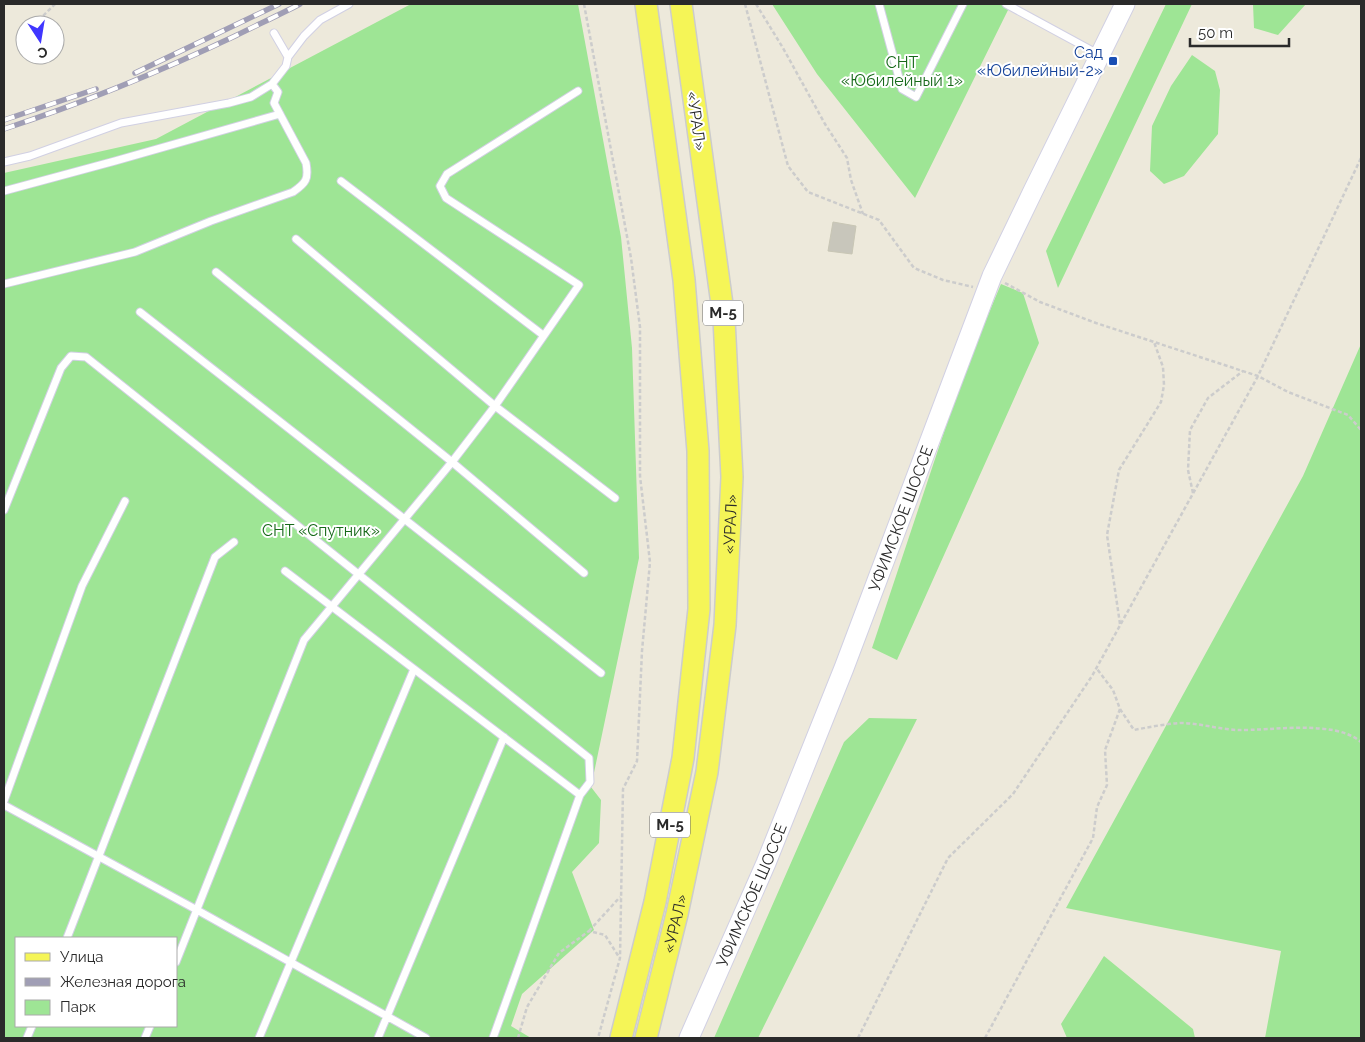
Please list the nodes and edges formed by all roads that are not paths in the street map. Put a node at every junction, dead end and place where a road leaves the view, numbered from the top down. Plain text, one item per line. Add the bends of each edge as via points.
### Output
1 (349, 4) edge
2 (646, 4) edge
3 (681, 4) edge
4 (879, 4) edge
5 (963, 4) edge
6 (1006, 4) edge
7 (1125, 4) edge
8 (274, 33) dead end
9 (1100, 55) junction
10 (288, 57) junction
11 (272, 84) junction
12 (578, 91) dead end
13 (280, 114) junction
14 (4, 162) edge
15 (341, 181) dead end
16 (4, 191) edge
17 (296, 239) dead end
18 (216, 272) dead end
19 (4, 284) edge
20 (140, 312) dead end
21 (543, 335) junction
22 (495, 406) junction
23 (452, 462) junction
24 (615, 498) dead end
25 (125, 501) dead end
26 (4, 510) edge
27 (404, 519) junction
28 (234, 542) dead end
29 (285, 571) dead end
30 (359, 573) junction
31 (584, 573) dead end
32 (332, 607) junction
33 (414, 669) junction
34 (601, 673) dead end
35 (504, 737) junction
36 (580, 795) junction
37 (4, 801) edge
38 (4, 805) edge
39 (98, 858) junction
40 (197, 910) junction
41 (66, 937) edge
42 (178, 957) edge
43 (290, 962) junction
44 (387, 1016) junction
45 (259, 1038) edge
46 (378, 1038) edge
47 (426, 1038) edge
48 (493, 1038) edge
49 (621, 1038) edge
50 (646, 1038) edge
51 (689, 1038) edge

1 - 10 lane via 320,20
2 - 49 main road, «УРАЛ» / М-5 via 684,280 698,451 699,609 683,758 655,902
3 - 50 main road, «УРАЛ» / М-5 via 724,319 732,477 725,625 707,772
4 - 5 lane via 902,89 916,97
6 - 9 lane
7 - 9 main road, УФИМСКОЕ ШОССЕ
8 - 10 lane
9 - 51 main road, УФИМСКОЕ ШОССЕ via 989,283 841,677 766,864
10 - 11 lane via 286,66
11 - 13 lane via 278,92 274,103
11 - 14 lane via 230,103 121,123 30,156
12 - 21 lane via 447,174 440,186 446,198 578,285
13 - 16 lane
13 - 19 lane via 308,173 304,184 293,192 135,252
15 - 21 lane
17 - 22 lane
18 - 23 lane
20 - 27 lane
21 - 22 lane
22 - 23 lane
22 - 24 lane
23 - 27 lane
23 - 31 lane
25 - 37 lane via 82,586
26 - 30 lane via 61,368 71,356 86,357
27 - 30 lane
27 - 34 lane
28 - 39 lane via 216,557
29 - 32 lane
30 - 32 lane
30 - 36 lane via 589,758 590,782
32 - 33 lane
32 - 40 lane via 304,640
33 - 35 lane
33 - 43 lane
35 - 36 lane
35 - 44 lane
36 - 48 lane
38 - 39 lane
39 - 40 lane
39 - 41 lane
40 - 42 lane
40 - 43 lane
43 - 44 lane
43 - 45 lane
44 - 46 lane
44 - 47 lane

